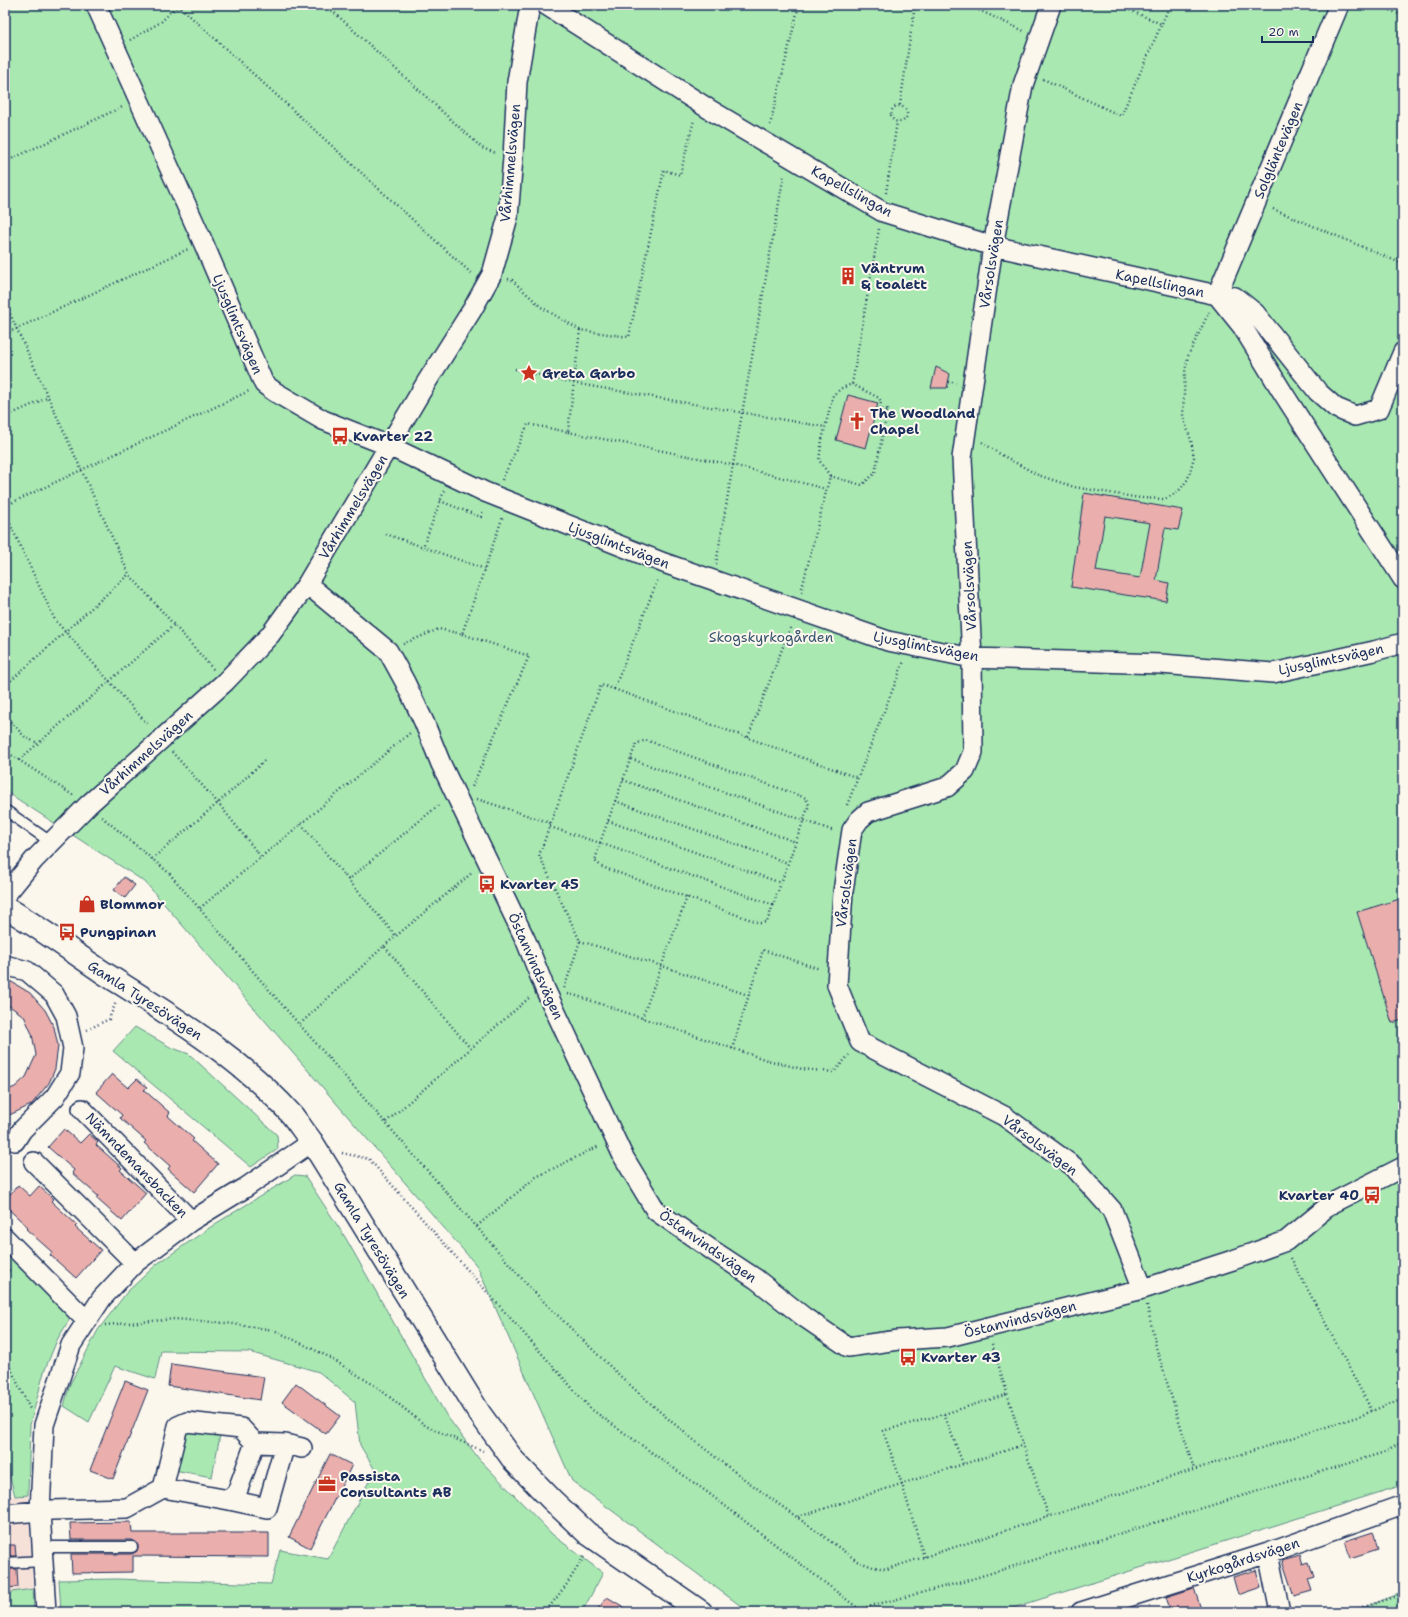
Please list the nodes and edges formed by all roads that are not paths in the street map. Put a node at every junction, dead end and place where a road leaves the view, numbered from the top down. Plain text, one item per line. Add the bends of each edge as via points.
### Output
1 (96, 5) edge
2 (530, 5) edge
3 (546, 5) edge
4 (1051, 5) edge
5 (1339, 5) edge
6 (993, 246) junction
7 (1217, 295) junction
8 (1403, 352) edge
9 (389, 446) junction
10 (1403, 579) edge
11 (307, 584) junction
12 (1403, 643) edge
13 (972, 658) junction
14 (5, 810) edge
15 (52, 843) junction
16 (6, 900) edge
17 (5, 965) edge
18 (82, 1109) dead end
19 (15, 1142) dead end
20 (312, 1142) junction
21 (34, 1162) dead end
22 (1403, 1167) edge
23 (191, 1221) junction
24 (5, 1238) edge
25 (135, 1263) junction
26 (1143, 1289) junction
27 (95, 1323) junction
28 (255, 1443) junction
29 (163, 1488) junction
30 (229, 1500) junction
31 (1403, 1505) edge
32 (40, 1511) junction
33 (5, 1514) edge
34 (132, 1547) dead end
35 (1268, 1553) junction
36 (42, 1554) junction
37 (5, 1563) edge
38 (46, 1612) edge
39 (701, 1612) edge
40 (1081, 1612) edge
41 (1280, 1612) edge

1 - 9 street, Ljusglimtsvägen via 264,384 323,420
2 - 9 street, Vårhimmelsvägen via 517,82 508,217 489,280
3 - 6 street, Kapellslingan via 699,103 883,212
4 - 6 street, Vårsolsvägen via 1023,85
5 - 7 street, Solgläntevägen
6 - 7 street, Kapellslingan
6 - 13 street, Vårsolsvägen via 962,458
7 - 8 street, Kapellslingan via 1235,297 1255,313 1318,392 1336,408 1355,416 1378,409
7 - 10 street, Kapellslingan via 1242,326
9 - 11 street, Vårhimmelsvägen
9 - 13 street, Ljusglimtsvägen via 497,497 664,563 888,641
11 - 15 street, Vårhimmelsvägen via 270,635 225,682 88,805
11 - 26 street, Östanvindsvägen via 388,651 424,722 441,764 461,794 487,861 623,1156 656,1211 756,1279 804,1317 848,1347 948,1337
12 - 13 street, Ljusglimtsvägen via 1273,672 1161,664
13 - 26 street, Vårsolsvägen via 973,752 965,771 946,787 868,812 846,826 837,985 860,1042 1004,1116 1073,1166 1112,1210
14 - 15 lane
15 - 16 street, Vårhimmelsvägen
16 - 20 street, Gamla Tyresövägen via 23,918 195,1032 235,1062 284,1108
17 - 19 street via 27,971 54,994 66,1016 73,1048 70,1073 55,1097 22,1130
18 - 23 street, Nämndemansbacken
20 - 23 street, Nämndemansbacken
20 - 39 street, Gamla Tyresövägen via 476,1407 514,1461 587,1533
21 - 25 street
22 - 26 street, Östanvindsvägen via 1332,1202 1286,1241
23 - 25 street, Nämndemansbacken
24 - 27 street
25 - 27 street, Nämndemansbacken via 102,1298
27 - 32 street, Nämndemansbacken via 71,1345 44,1425
28 - 29 street via 241,1428 187,1422 178,1426
28 - 30 street via 237,1492
28 - 30 street via 293,1446 268,1508
29 - 30 street
29 - 32 street via 127,1508
31 - 35 street, Kyrkogårdsvägen
32 - 33 street
32 - 36 street, Nämndemansbacken
34 - 36 lane
35 - 40 street, Kyrkogårdsvägen
35 - 41 street
36 - 37 lane
36 - 38 street, Nämndemansbacken

